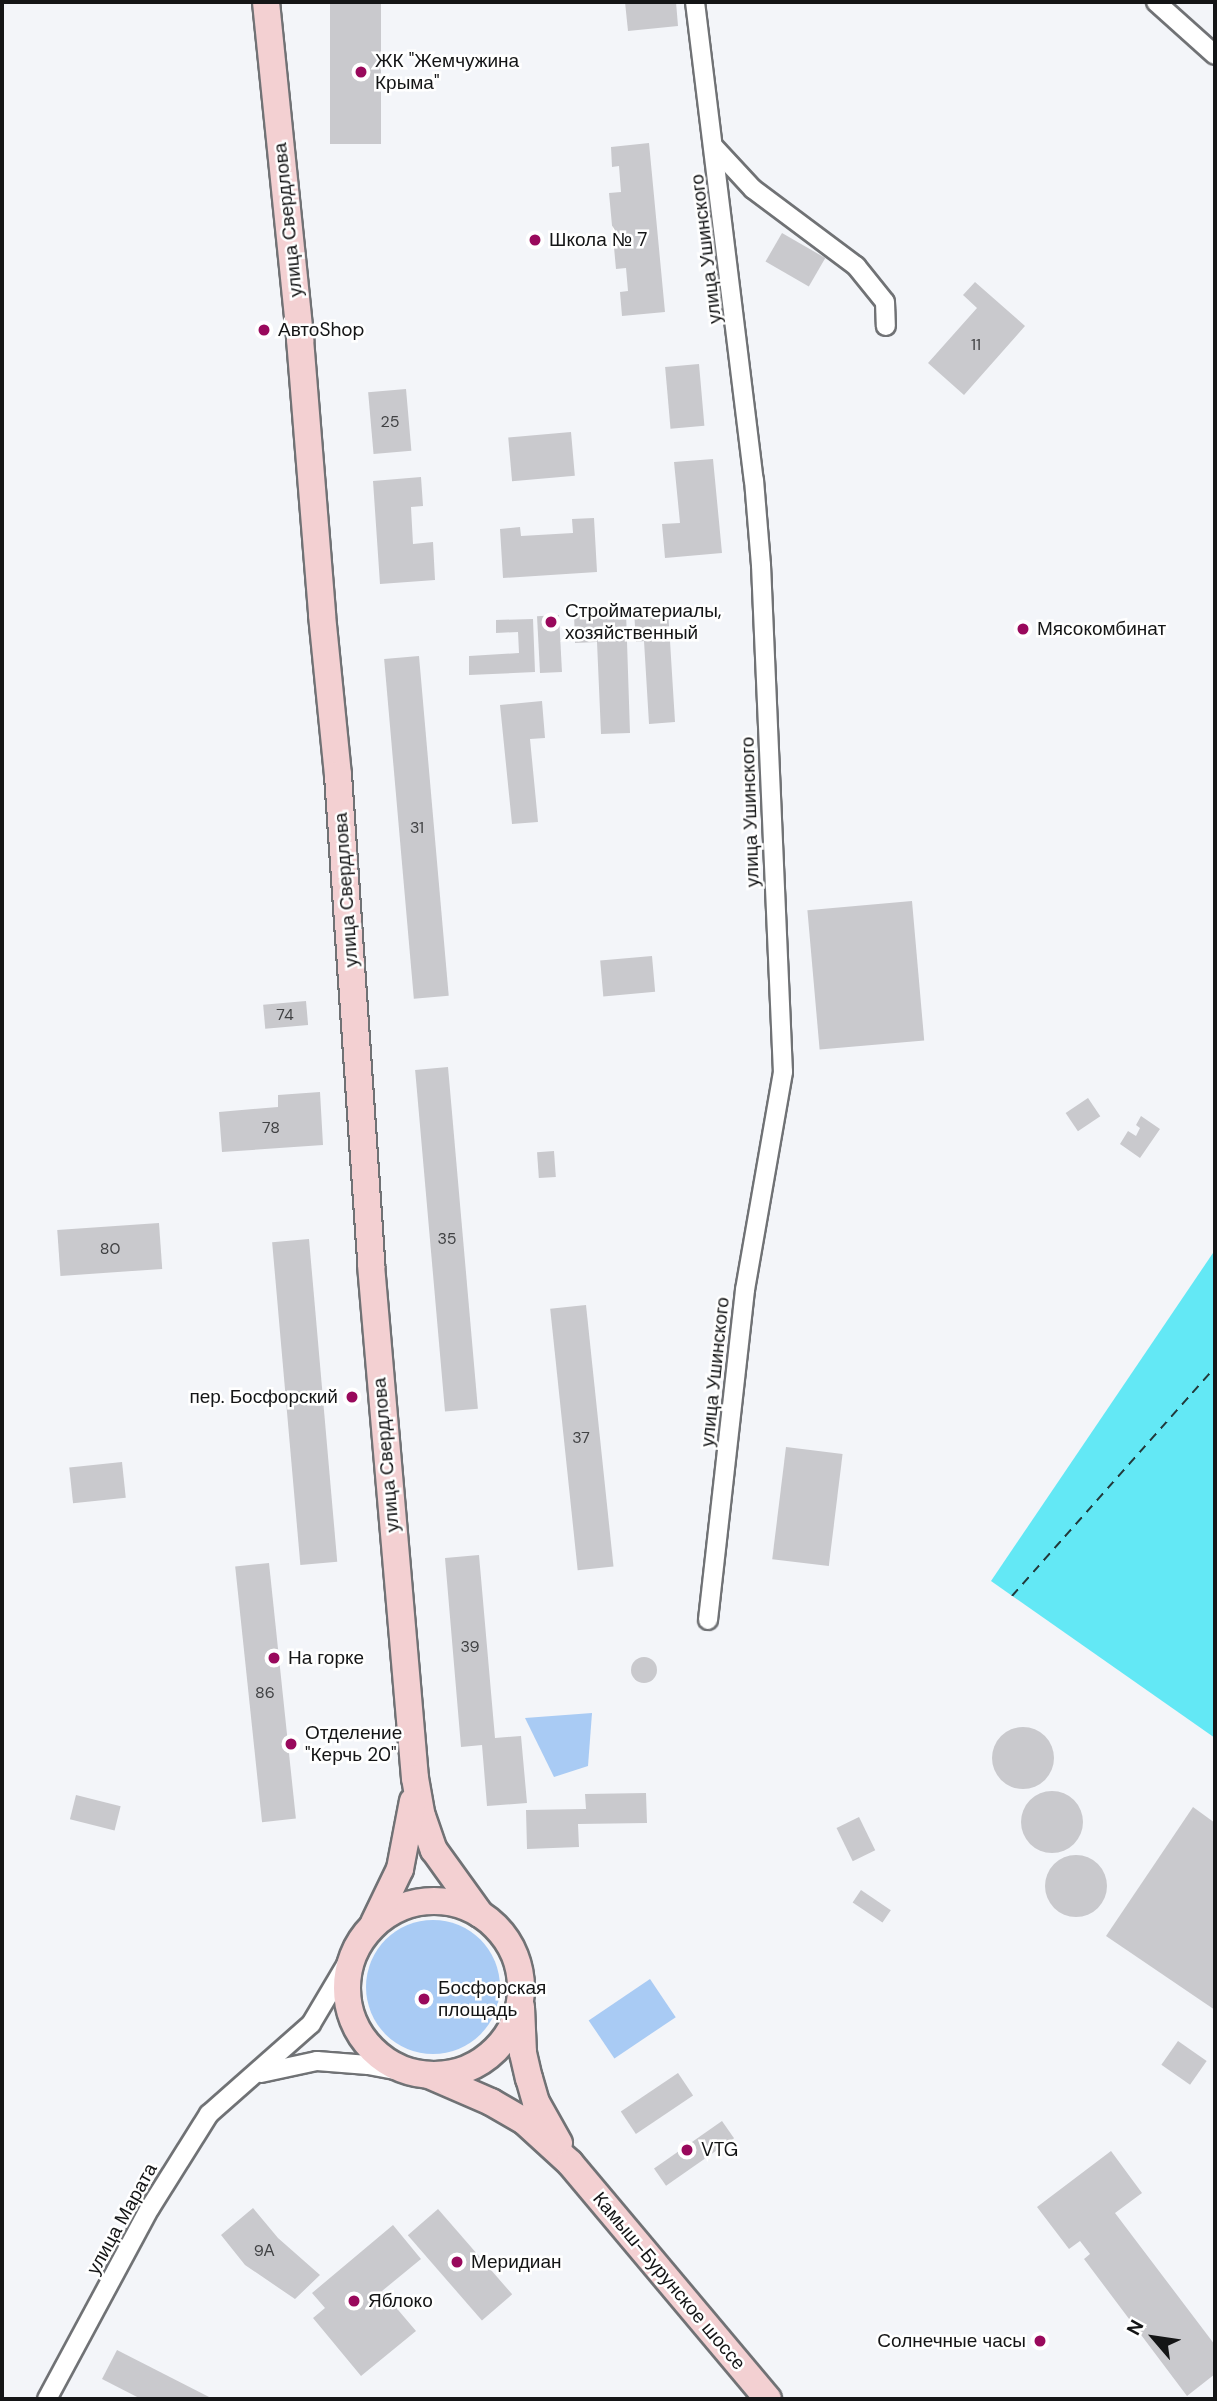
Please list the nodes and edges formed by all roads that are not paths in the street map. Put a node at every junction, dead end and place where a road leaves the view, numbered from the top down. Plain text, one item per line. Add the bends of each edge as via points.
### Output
1 (266, 2) edge
2 (695, 2) edge
3 (1156, 2) edge
4 (1215, 55) edge
5 (715, 148) junction
6 (886, 326) dead end
7 (708, 1620) dead end
8 (415, 1778) junction
9 (481, 1914) junction
10 (372, 1926) junction
11 (355, 1950) junction
12 (521, 1992) junction
13 (254, 2074) junction
14 (422, 2074) junction
15 (570, 2163) junction
16 (47, 2399) edge
17 (768, 2399) edge

1 - 8 main road, улица Свердлова via 338,775 370,1265
2 - 5 street, улица Ушинского
3 - 4 street
5 - 6 street via 752,190 856,266 885,302
5 - 7 street, улица Ушинского via 761,565 783,1072 745,1290
8 - 9 main road via 434,1850
8 - 10 main road via 410,1831 400,1869
9 - 10 main road via 454,1902 424,1901 396,1909
9 - 12 main road via 502,1933 516,1959
10 - 11 main road
11 - 13 street, улица Марата via 311,2024
11 - 14 main road via 347,1977 348,2005 358,2032 394,2065
12 - 14 main road via 514,2022 502,2042 481,2061 455,2072
12 - 15 main road via 523,2053 529,2078 536,2102
13 - 14 street via 317,2061
13 - 16 street, улица Марата via 209,2114 150,2208
14 - 15 main road via 491,2102 525,2122
15 - 17 main road, Камыш-Бурунское шоссе

